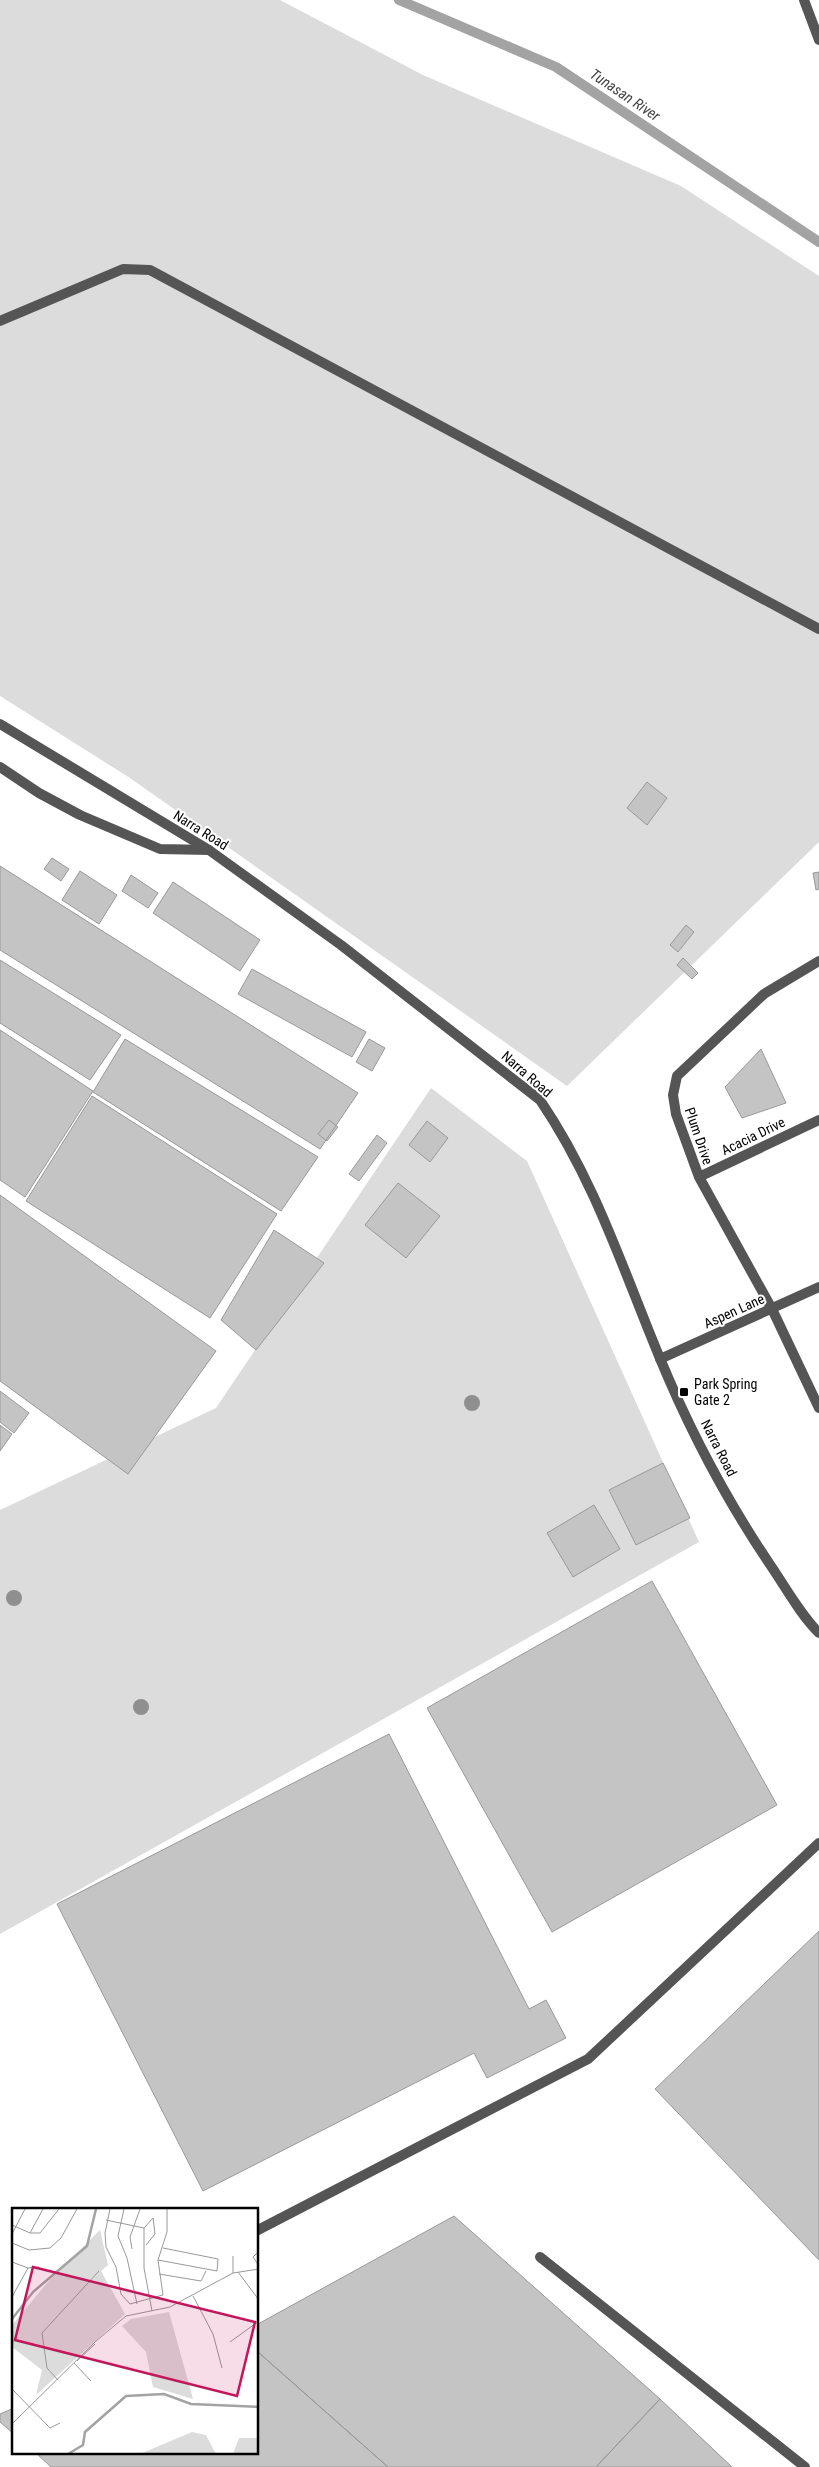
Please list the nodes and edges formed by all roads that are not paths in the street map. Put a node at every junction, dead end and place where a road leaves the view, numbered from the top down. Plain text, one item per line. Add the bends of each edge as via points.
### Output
1 (804, 0) edge
2 (819, 40) edge
3 (0, 321) edge
4 (819, 629) edge
5 (0, 724) edge
6 (0, 767) edge
7 (209, 850) junction
8 (819, 961) edge
9 (819, 1120) edge
10 (699, 1177) junction
11 (819, 1287) edge
12 (772, 1309) junction
13 (660, 1359) junction
14 (819, 1408) edge
15 (819, 1634) edge
16 (819, 1843) edge
17 (259, 2229) edge
18 (540, 2257) dead end
19 (805, 2467) edge

1 - 2 street
3 - 4 street via 123,269 150,270
5 - 7 street, Narra Road
6 - 7 street via 38,793 80,815 160,849
7 - 13 street, Narra Road via 341,945 540,1100 563,1134 595,1196
8 - 10 street, Plum Drive via 764,994 677,1076 673,1095 676,1114
9 - 10 street, Acacia Drive
10 - 12 street, Plum Drive
11 - 12 street, Aspen Lane
12 - 13 street, Aspen Lane
12 - 14 street, Plum Drive
13 - 15 street, Narra Road via 749,1534
16 - 17 street via 588,2059
18 - 19 street

